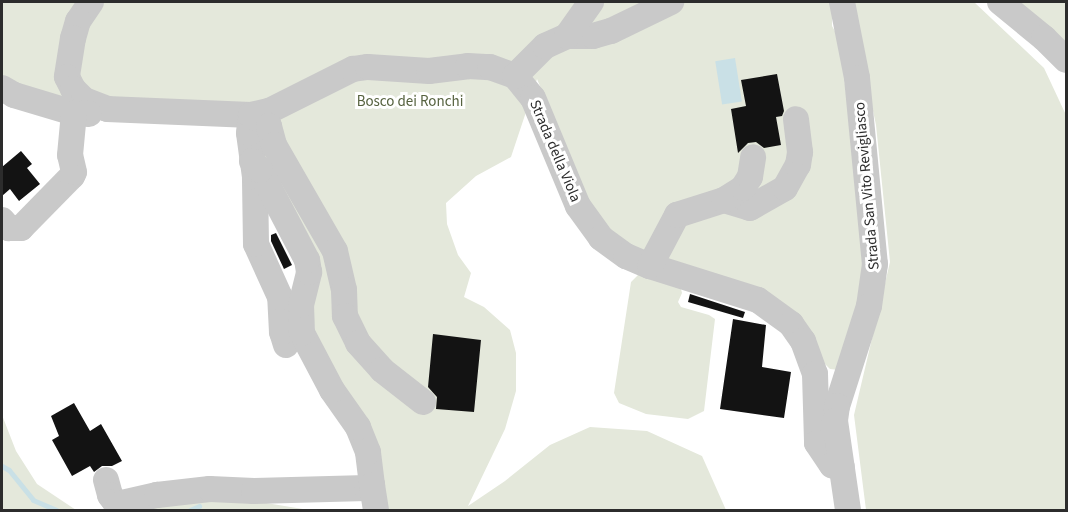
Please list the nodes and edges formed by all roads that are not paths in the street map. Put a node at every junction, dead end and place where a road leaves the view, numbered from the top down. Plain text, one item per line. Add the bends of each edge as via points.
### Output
1 (91, 2) edge
2 (591, 2) edge
3 (671, 2) edge
4 (842, 2) edge
5 (1000, 2) edge
6 (567, 36) junction
7 (1066, 60) edge
8 (515, 76) junction
9 (2, 88) edge
10 (107, 109) junction
11 (74, 113) junction
12 (251, 115) junction
13 (796, 119) dead end
14 (753, 157) dead end
15 (252, 161) junction
16 (724, 200) junction
17 (2, 220) edge
18 (650, 266) junction
19 (286, 345) dead end
20 (423, 402) dead end
21 (842, 467) junction
22 (106, 480) dead end
23 (372, 484) junction
24 (376, 510) edge
25 (848, 510) edge

1 - 10 street via 78,21 67,78 84,100
2 - 6 street
3 - 6 street via 611,32
4 - 21 street, Strada San Vito Revigliasco via 858,88 875,264 869,306 837,406 836,440
5 - 7 street
6 - 8 street via 545,46
8 - 12 street via 479,66 447,71 384,66 353,69 269,111
8 - 18 street, Strada della Viola via 533,99 589,224 613,248
9 - 11 street
10 - 11 street
10 - 12 street
11 - 17 street via 72,176 21,228 9,228
12 - 15 street
12 - 20 street via 269,126 274,145 335,251 345,315 358,343 382,370
13 - 16 street via 798,165 785,188 750,208
14 - 16 street via 750,177 743,188
15 - 19 street via 256,244 280,297
15 - 23 street via 307,260 302,333 332,390 358,427 368,452
16 - 18 street via 677,215
18 - 21 street, Strada della Viola via 758,300 791,324 803,341 815,374 817,443 832,465
21 - 25 street, Strada San Vito Revigliasco
22 - 23 street via 110,495 122,503 210,489 367,489
23 - 24 street

